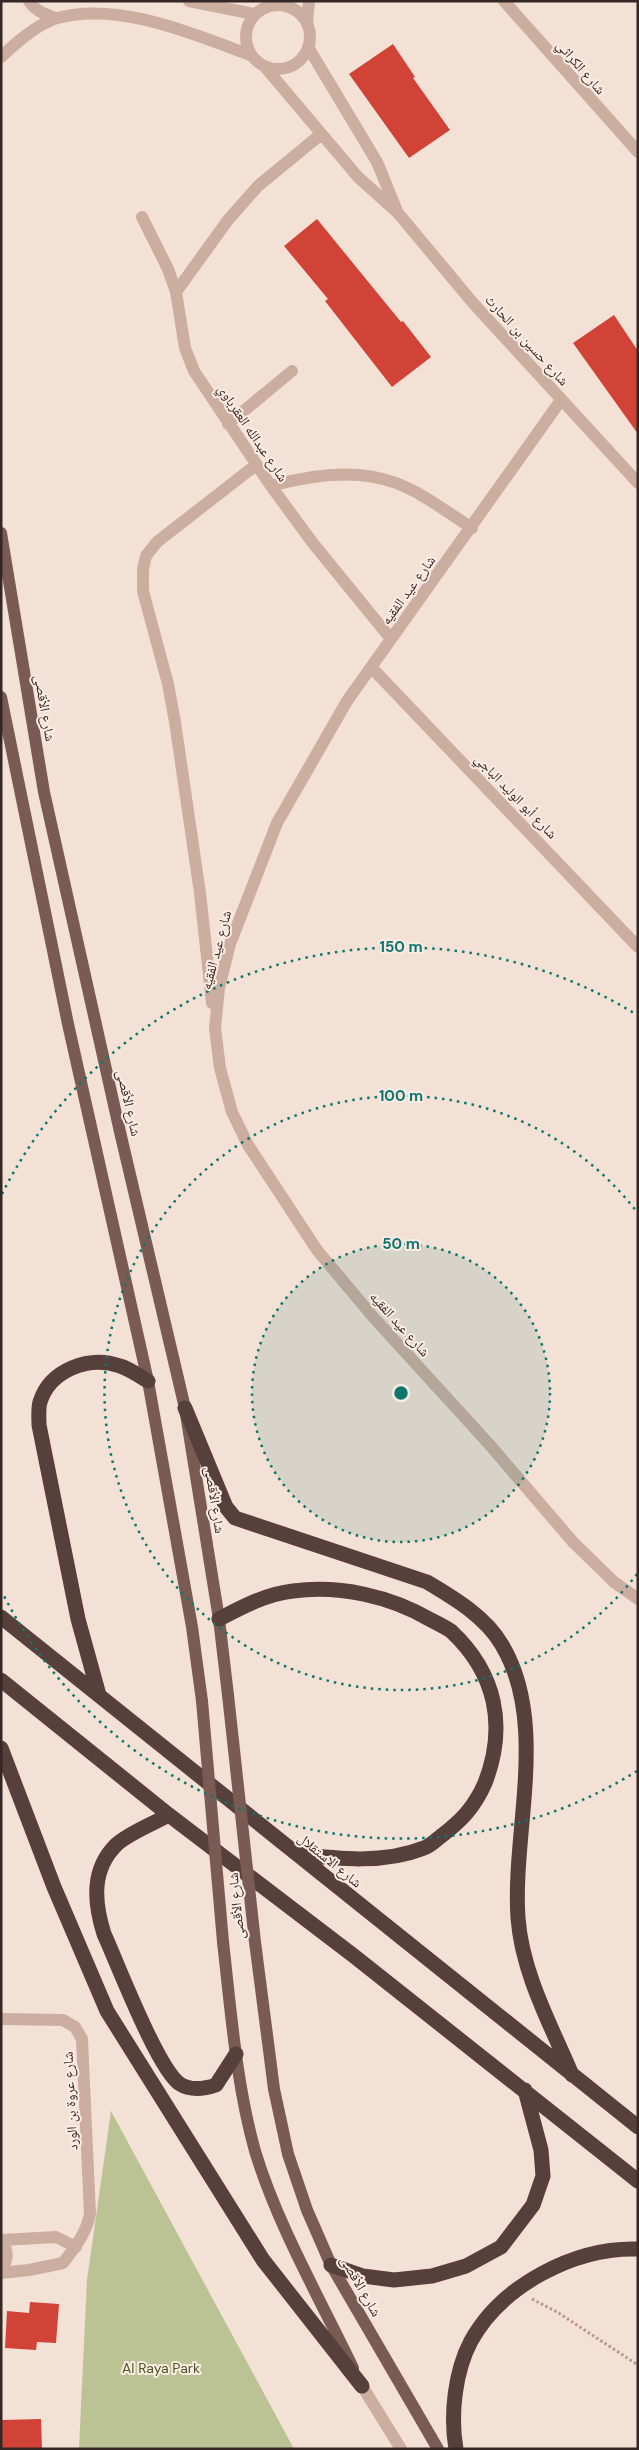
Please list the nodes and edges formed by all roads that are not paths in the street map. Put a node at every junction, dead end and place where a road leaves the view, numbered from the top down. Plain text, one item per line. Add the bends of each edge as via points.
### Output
1 (29, 1) edge
2 (189, 1) edge
3 (309, 1) edge
4 (504, 1) edge
5 (266, 4) edge
6 (254, 14) junction
7 (55, 18) junction
8 (307, 23) junction
9 (308, 47) junction
10 (250, 56) junction
11 (1, 57) edge
12 (265, 67) junction
13 (320, 134) junction
14 (638, 152) edge
15 (398, 213) junction
16 (142, 217) dead end
17 (176, 292) junction
18 (292, 371) dead end
19 (561, 400) junction
20 (228, 424) junction
21 (256, 465) junction
22 (638, 483) edge
23 (271, 486) junction
24 (472, 528) junction
25 (1, 533) edge
26 (391, 638) junction
27 (371, 667) junction
28 (1, 697) edge
29 (638, 947) edge
30 (215, 1028) junction
31 (148, 1381) junction
32 (185, 1408) junction
33 (638, 1599) edge
34 (1, 1617) edge
35 (219, 1619) junction
36 (1, 1680) edge
37 (99, 1695) junction
38 (1, 1748) edge
39 (169, 1815) junction
40 (297, 1854) junction
41 (1, 2019) edge
42 (236, 2054) junction
43 (572, 2075) junction
44 (525, 2090) junction
45 (638, 2127) edge
46 (638, 2181) edge
47 (2, 2239) edge
48 (76, 2247) junction
49 (638, 2248) edge
50 (331, 2265) junction
51 (1, 2271) edge
52 (362, 2386) junction
53 (401, 2449) edge
54 (438, 2449) edge
55 (456, 2449) edge

1 - 7 street via 41,13
2 - 6 street
3 - 8 street
4 - 14 street, شارع الكراثي
5 - 6 street
5 - 8 street via 289,7 300,13
6 - 10 street via 246,27 245,42
7 - 10 street via 90,12 130,16 195,33
7 - 11 street via 33,29
8 - 9 street
9 - 12 street via 296,64 280,69
9 - 15 street, شارع حسين بن الحارث via 378,162
10 - 12 street
12 - 13 street, شارع حسين بن الحارث
13 - 15 street, شارع حسين بن الحارث via 358,177
13 - 17 street via 258,186 228,220
15 - 19 street, شارع حسين بن الحارث
16 - 17 street, شارع عبدالله العقرباوي
17 - 20 street, شارع عبدالله العقرباوي via 185,348 194,371
18 - 20 street
19 - 22 street, شارع حسين بن الحارث
19 - 24 street, شارع عيد الفقيه
20 - 21 street, شارع عبدالله العقرباوي
21 - 23 street, شارع عبدالله العقرباوي
21 - 30 street via 157,542 146,556 143,569 143,591 175,722 200,893
23 - 24 street via 299,478 367,476 396,484
23 - 26 street, شارع عبدالله العقرباوي via 312,542
24 - 26 street, شارع عيد الفقيه
25 - 32 main road, شارع الأقصى via 44,792
26 - 27 street, شارع عيد الفقيه
27 - 29 street, شارع أبو الوليد الباجي
27 - 30 street, شارع عيد الفقيه via 347,701 277,822 230,944 219,988
28 - 31 main road, شارع الأقصى via 68,1024
30 - 33 street, شارع عيد الفقيه via 220,1068 232,1112 248,1145 317,1250 573,1542 614,1582
31 - 37 highway via 120,1366 83,1363 62,1372 46,1389 40,1403 39,1425 78,1619
31 - 42 main road, شارع الأقصى, bridge via 202,1701
32 - 35 main road, شارع الأقصى
32 - 43 highway via 226,1507 235,1518 427,1582 452,1596 502,1643 515,1672 525,1727 518,1918 530,1976
34 - 37 highway, شارع الاستقلال
35 - 40 highway via 255,1600 292,1591 329,1588 373,1596 412,1609 450,1630 474,1659 493,1694 497,1732 492,1765 480,1795 462,1820 425,1848 388,1857 348,1860
35 - 50 main road, شارع الأقصى, bridge via 274,2090 288,2154 307,2210
36 - 39 highway
37 - 40 highway, شارع الاستقلال
38 - 52 highway via 54,1887 107,2011 263,2260
39 - 42 highway via 118,1842 104,1860 96,1887 98,1914 156,2051 178,2083 190,2089 216,2085
39 - 44 highway
40 - 43 highway, شارع الاستقلال
41 - 48 street, شارع عروة بن الورد via 63,2020 75,2027 82,2039 90,2214 88,2226
42 - 52 main road, شارع الأقصى via 250,2133 275,2205
43 - 45 highway, شارع الاستقلال
44 - 46 highway
44 - 50 highway via 541,2150 543,2176 533,2205 501,2247 466,2266 432,2276 394,2280 363,2276
47 - 48 street via 56,2237
47 - 51 street via 7,2257
48 - 51 street, شارع عروة بن الورد via 63,2263 29,2270
49 - 55 highway via 583,2256 547,2271 516,2290 486,2319 471,2342 458,2384 454,2410
50 - 54 main road, شارع الأقصى
52 - 53 street, شارع الأقصى

